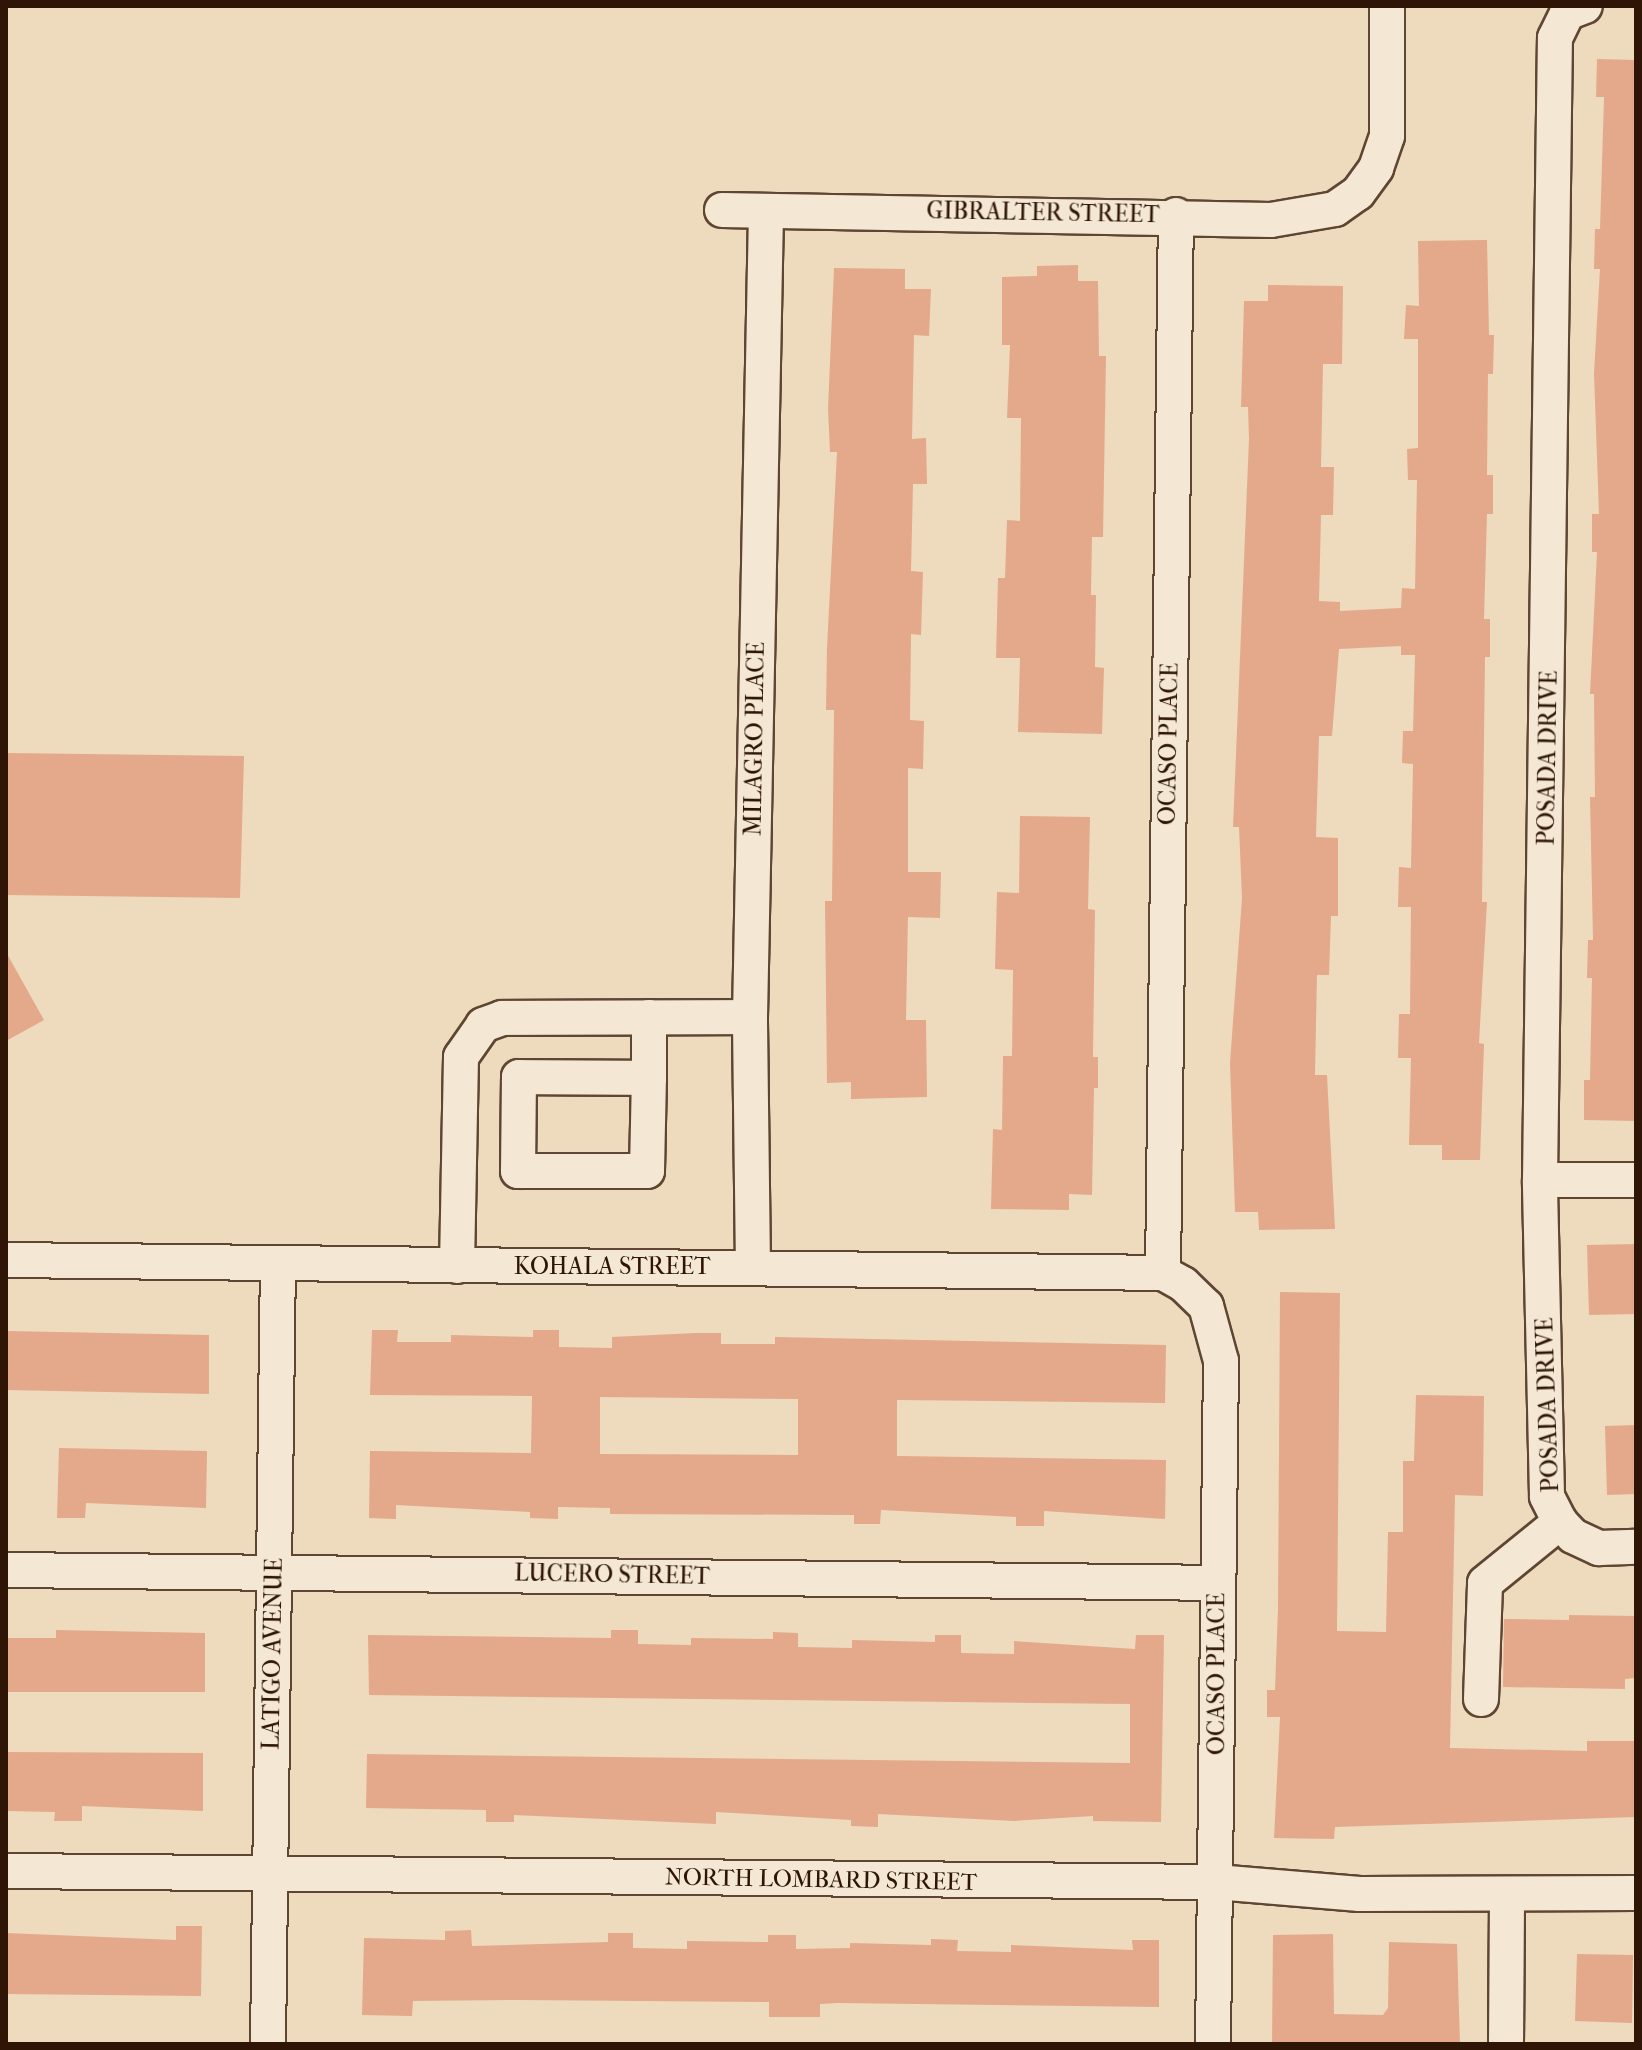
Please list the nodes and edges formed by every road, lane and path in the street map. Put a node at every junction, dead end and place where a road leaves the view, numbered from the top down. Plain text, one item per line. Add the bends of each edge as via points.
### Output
1 (1387, 6) edge
2 (1585, 6) edge
3 (722, 210) dead end
4 (766, 211) junction
5 (1176, 215) junction
6 (649, 1017) junction
7 (750, 1017) junction
8 (649, 1078) junction
9 (1540, 1180) junction
10 (1636, 1180) edge
11 (6, 1260) edge
12 (278, 1264) junction
13 (457, 1266) junction
14 (753, 1268) junction
15 (1163, 1273) junction
16 (1560, 1522) junction
17 (1636, 1547) edge
18 (6, 1570) edge
19 (274, 1571) junction
20 (1218, 1583) junction
21 (1481, 1699) dead end
22 (6, 1871) edge
23 (270, 1873) junction
24 (1216, 1882) junction
25 (1636, 1893) edge
26 (1507, 1895) junction
27 (268, 2044) edge
28 (1213, 2044) edge
29 (1506, 2044) edge

1 - 5 street, GIBRALTER STREET via 1387,136 1376,168 1358,193 1335,209 1302,218
2 - 9 street, POSADA DRIVE via 1567,13 1555,38
3 - 4 street, GIBRALTER STREET
4 - 5 street, GIBRALTER STREET
4 - 7 street, MILAGRO PLACE
5 - 15 street, OCASO PLACE
6 - 7 street
6 - 8 street
6 - 13 street via 502,1018 483,1025 461,1057
7 - 14 street, MILAGRO PLACE
8 - 8 street via 519,1077 518,1171 647,1171
9 - 10 street
9 - 16 street, POSADA DRIVE via 1547,1496
11 - 12 street, KOHALA STREET
12 - 13 street, KOHALA STREET
12 - 19 street, LATIGO AVENUE
13 - 14 street, KOHALA STREET
14 - 15 street, KOHALA STREET
15 - 20 street, OCASO PLACE via 1206,1306 1221,1361
16 - 17 street, POSADA DRIVE via 1573,1536 1599,1548
16 - 21 street, POSADA DRIVE via 1485,1583
18 - 19 street, LUCERO STREET
19 - 20 street, LUCERO STREET
19 - 23 street, LATIGO AVENUE
20 - 24 street, OCASO PLACE
22 - 23 street, NORTH LOMBARD STREET
23 - 24 street, NORTH LOMBARD STREET
23 - 27 street, LATIGO AVENUE
24 - 26 street, NORTH LOMBARD STREET via 1360,1894
24 - 28 street, OCASO PLACE
25 - 26 street, NORTH LOMBARD STREET
26 - 29 street

